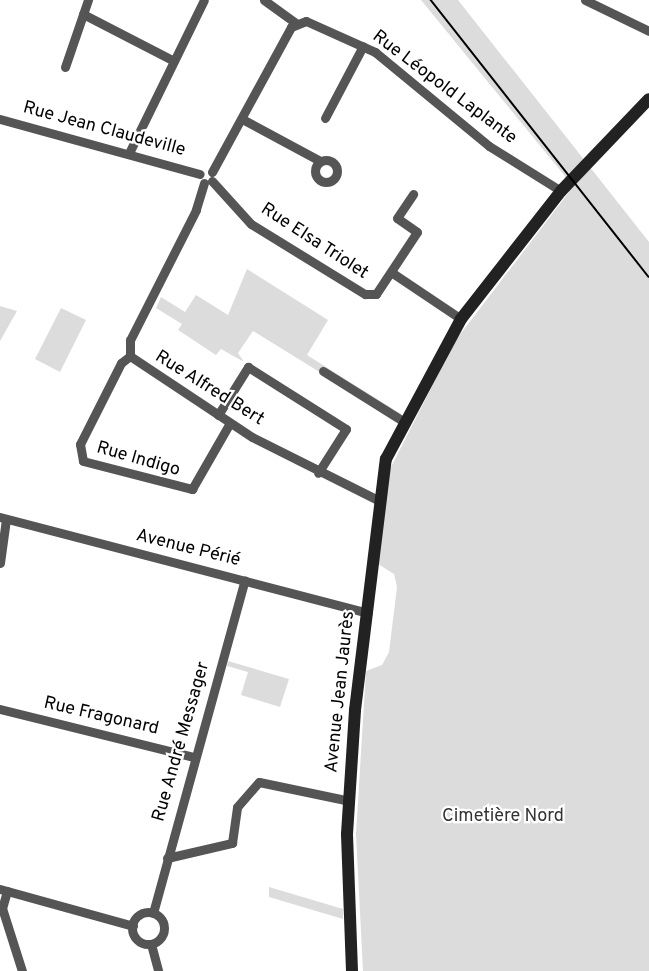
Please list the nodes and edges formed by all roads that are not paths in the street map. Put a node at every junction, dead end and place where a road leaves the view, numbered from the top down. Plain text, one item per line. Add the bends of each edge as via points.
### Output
1 (88, 0) edge
2 (204, 0) edge
3 (264, 0) edge
4 (585, 0) edge
5 (83, 15) junction
6 (296, 22) junction
7 (649, 31) edge
8 (363, 46) junction
9 (174, 61) junction
10 (65, 67) dead end
11 (649, 99) edge
12 (324, 118) dead end
13 (0, 119) edge
14 (244, 120) junction
15 (129, 153) junction
16 (320, 161) dead end
17 (207, 177) junction
18 (561, 191) junction
19 (413, 194) dead end
20 (391, 272) junction
21 (461, 319) junction
22 (130, 356) junction
23 (323, 370) dead end
24 (218, 415) junction
25 (403, 421) junction
26 (230, 423) junction
27 (318, 473) junction
28 (378, 500) junction
29 (3, 518) edge
30 (0, 563) edge
31 (245, 580) junction
32 (368, 613) junction
33 (0, 709) edge
34 (194, 758) junction
35 (350, 801) junction
36 (167, 858) junction
37 (3, 890) edge
38 (153, 913) junction
39 (133, 926) junction
40 (152, 944) junction
41 (22, 971) edge
42 (158, 971) edge
43 (352, 971) edge

1 - 5 street
2 - 9 street
3 - 6 street
4 - 7 street
5 - 9 street
5 - 10 street
6 - 8 street, Rue Léopold Laplante via 306,21
6 - 14 street
8 - 12 street
8 - 18 street, Rue Léopold Laplante via 489,146
9 - 15 street
11 - 18 street, Avenue Jean Jaurès
13 - 15 street, Rue Jean Claudeville
14 - 16 street
14 - 17 street
15 - 17 street, Rue Jean Claudeville
17 - 20 street, Rue Elsa Triolet via 251,224 365,294 376,294
17 - 22 street, Rue Alfred Bert via 196,210 130,340
18 - 21 street, Avenue Jean Jaurès
19 - 20 street via 397,218 417,232
20 - 21 street, Rue Elsa Triolet
21 - 25 street, Avenue Jean Jaurès
22 - 24 street, Rue Alfred Bert
22 - 26 street, Rue Indigo via 121,363 80,444 83,461 192,489
23 - 25 street
24 - 26 street, Rue Alfred Bert
24 - 27 street via 248,367 346,429
25 - 28 street, Avenue Jean Jaurès via 386,459
26 - 27 street, Rue Alfred Bert
27 - 28 street, Rue Alfred Bert
28 - 32 street, Avenue Jean Jaurès
29 - 30 street
29 - 31 street, Avenue Périé
31 - 32 street, Avenue Périé
31 - 34 street, Rue André Messager
32 - 35 street, Avenue Jean Jaurès
33 - 34 street, Rue Fragonard
34 - 36 street, Rue André Messager
35 - 36 street via 259,782 237,807 232,843
35 - 43 street, Avenue Jean Jaurès
36 - 38 street, Rue André Messager
37 - 39 street
37 - 41 street via 2,908
38 - 39 street via 140,915
38 - 40 street via 165,929
39 - 40 street via 137,940
40 - 42 street

